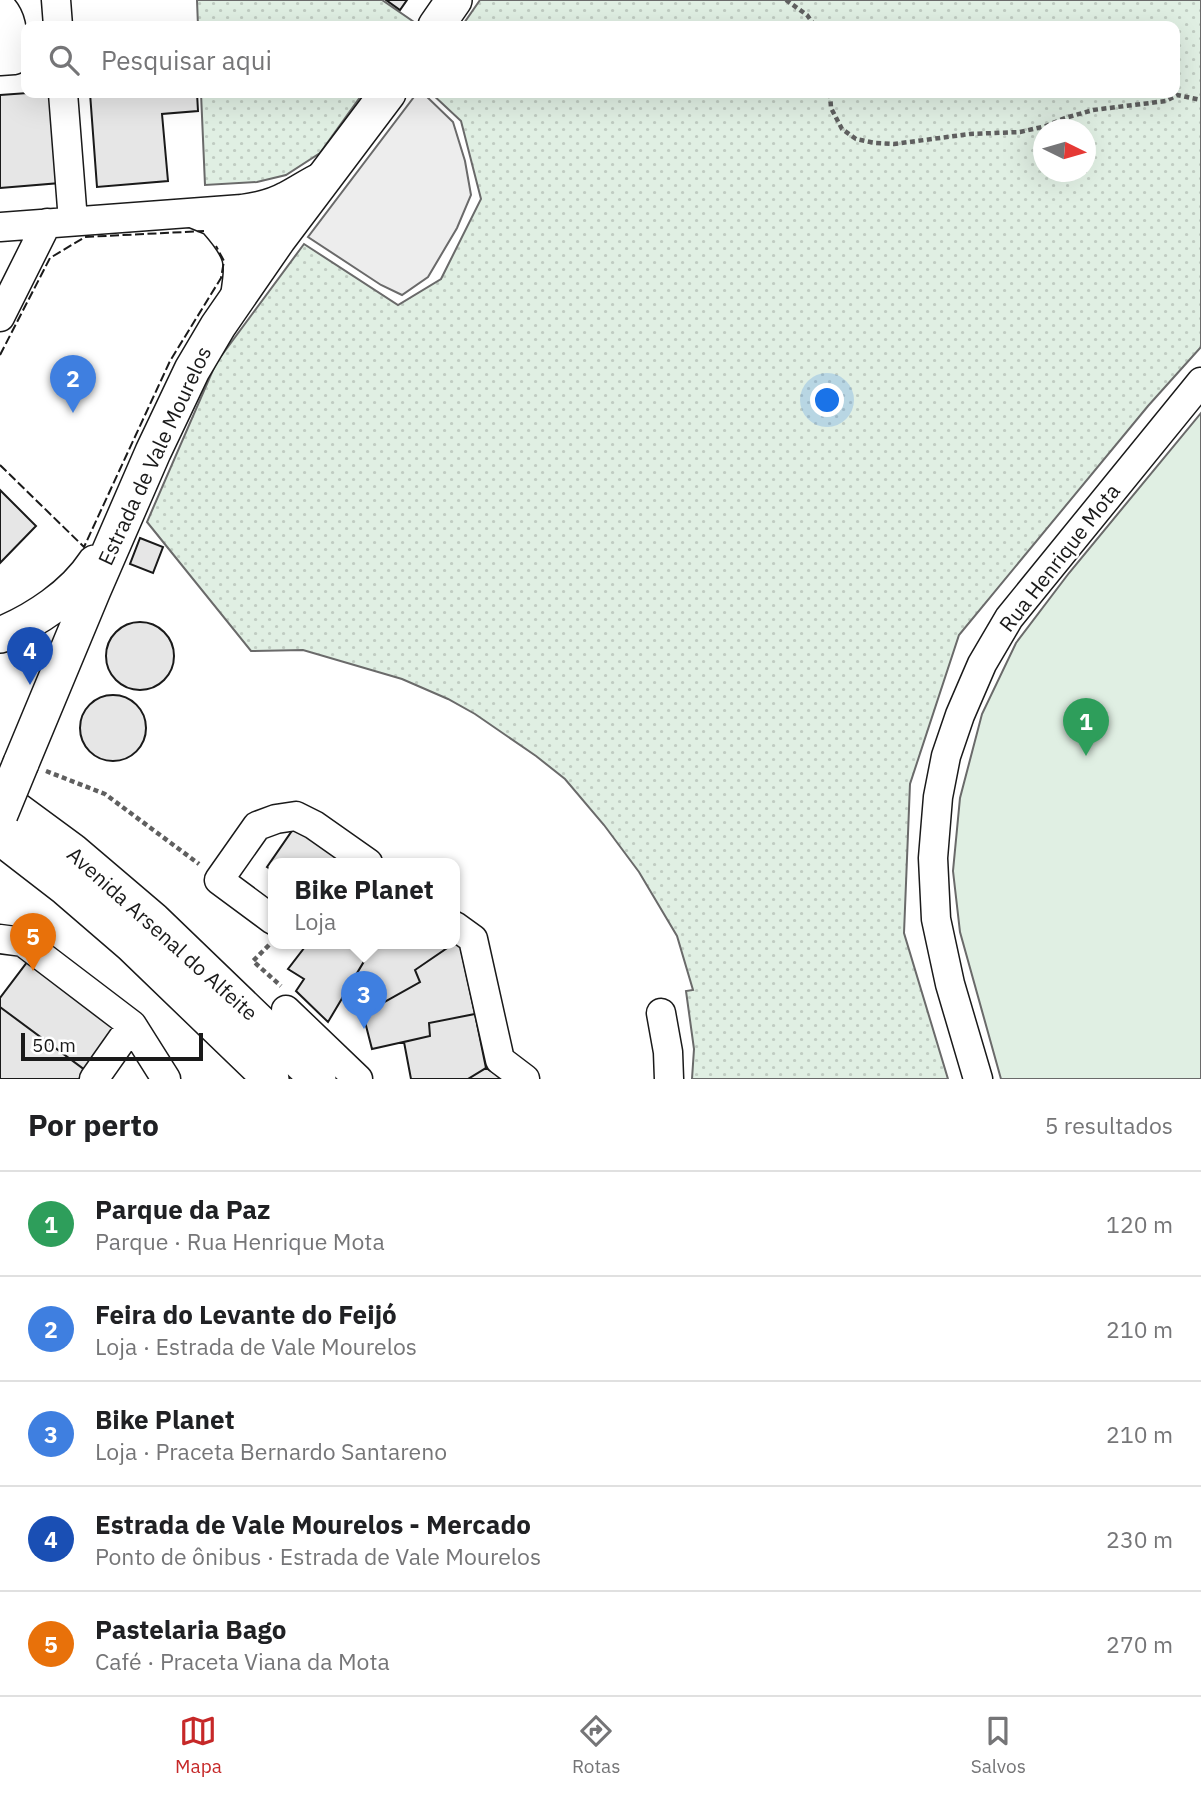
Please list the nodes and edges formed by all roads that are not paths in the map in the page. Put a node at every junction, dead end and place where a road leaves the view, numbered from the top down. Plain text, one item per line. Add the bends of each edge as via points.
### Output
1 (56, 0) edge
2 (74, 0) edge
3 (454, 0) edge
4 (0, 6) edge
5 (58, 21) edge
6 (76, 21) edge
7 (439, 21) edge
8 (0, 61) edge
9 (63, 98) edge
10 (81, 98) edge
11 (384, 98) edge
12 (327, 174) junction
13 (242, 209) junction
14 (202, 217) junction
15 (70, 221) junction
16 (0, 227) edge
17 (278, 239) junction
18 (234, 303) junction
19 (0, 317) edge
20 (1201, 382) edge
21 (134, 496) junction
22 (0, 635) edge
23 (0, 797) edge
24 (0, 814) edge
25 (0, 837) edge
26 (361, 858) edge
27 (268, 916) edge
28 (460, 930) edge
29 (0, 939) edge
30 (286, 1010) road end
31 (661, 1013) dead end
32 (132, 1025) junction
33 (94, 1079) edge
34 (166, 1079) edge
35 (271, 1079) edge
36 (318, 1079) edge
37 (358, 1079) edge
38 (525, 1079) edge
39 (669, 1079) edge
40 (978, 1079) edge

1 - 5 street
2 - 6 street
3 - 7 main road
4 - 8 street via 10,18 14,60
9 - 15 street
10 - 15 street
11 - 12 main road, Estrada de Vale Mourelos
12 - 13 street via 285,197
12 - 17 main road, Estrada de Vale Mourelos
13 - 14 street
13 - 17 street via 274,225
14 - 15 street
14 - 17 street via 264,242
14 - 18 street via 234,248 239,268
15 - 16 street
15 - 19 street
17 - 18 main road, Estrada de Vale Mourelos
18 - 21 main road, Estrada de Vale Mourelos via 192,370
20 - 40 street, Rua Henrique Mota via 1009,618 982,664 946,756 937,797 933,858 936,919
21 - 22 main road via 91,569 44,611
21 - 24 main road, Estrada de Vale Mourelos, bridge via 93,590 30,765
23 - 36 main road, Avenida Arsenal do Alfeite via 153,920
25 - 35 main road, Avenida Arsenal do Alfeite via 124,938
26 - 27 street via 296,817 257,827 219,880
28 - 38 street via 473,939 500,1060
29 - 32 street via 23,942
30 - 37 street
31 - 39 street
32 - 33 street
32 - 34 street

